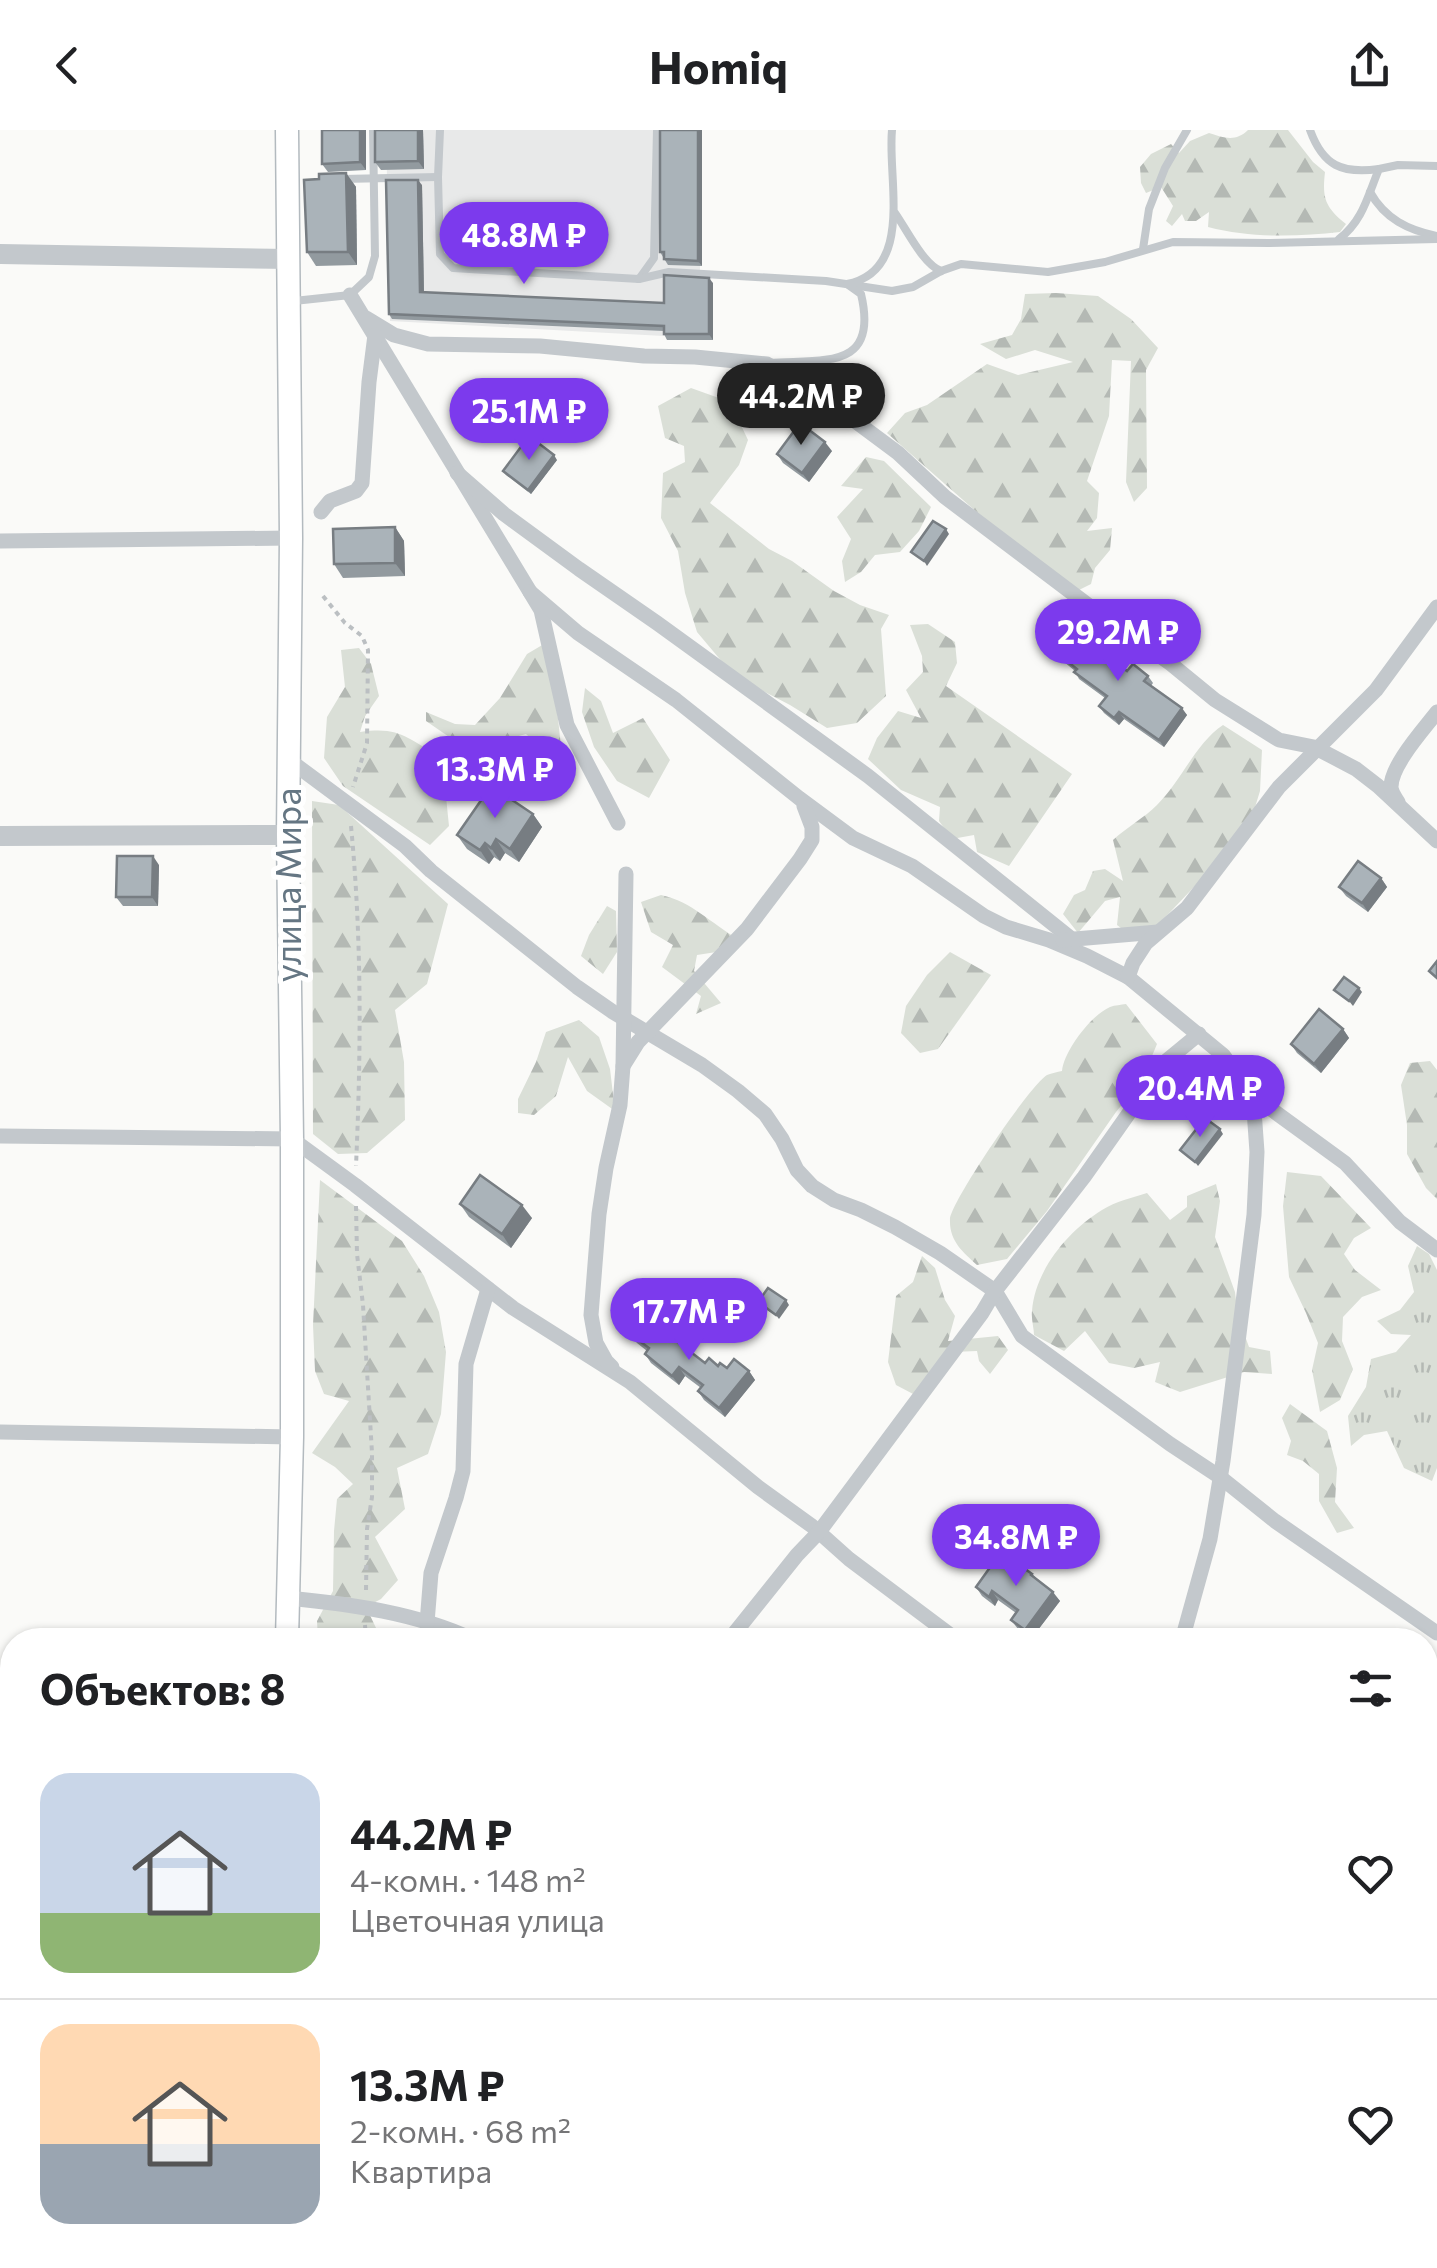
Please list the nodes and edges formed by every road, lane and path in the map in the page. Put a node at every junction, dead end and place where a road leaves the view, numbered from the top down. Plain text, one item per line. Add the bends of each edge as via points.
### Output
1 (287, 130) edge
2 (373, 130) edge
3 (440, 130) edge
4 (656, 130) edge
5 (892, 130) edge
6 (1187, 130) edge
7 (1310, 130) edge
8 (1437, 166) edge
9 (1379, 169) junction
10 (438, 177) junction
11 (374, 178) junction
12 (339, 180) edge
13 (1370, 192) junction
14 (894, 212) junction
15 (1437, 238) edge
16 (1337, 240) junction
17 (1144, 250) junction
18 (0, 254) edge
19 (289, 259) junction
20 (941, 271) junction
21 (640, 278) junction
22 (847, 284) junction
23 (350, 295) junction
24 (290, 301) junction
25 (366, 318) junction
26 (376, 335) junction
27 (767, 364) junction
28 (457, 473) junction
29 (321, 512) dead end
30 (291, 538) junction
31 (0, 542) edge
32 (530, 592) junction
33 (323, 596) dead end
34 (1437, 607) edge
35 (1437, 712) edge
36 (1318, 749) junction
37 (288, 760) junction
38 (799, 798) junction
39 (349, 804) junction
40 (1401, 807) junction
41 (618, 823) dead end
42 (288, 835) junction
43 (0, 836) edge
44 (1437, 841) edge
45 (626, 874) dead end
46 (1158, 932) junction
47 (1049, 940) junction
48 (1073, 940) junction
49 (1128, 977) junction
50 (624, 1018) junction
51 (648, 1033) junction
52 (1198, 1034) junction
53 (624, 1066) junction
54 (1253, 1096) junction
55 (0, 1136) edge
56 (292, 1139) junction
57 (355, 1185) junction
58 (1437, 1250) edge
59 (488, 1290) junction
60 (995, 1291) junction
61 (630, 1382) junction
62 (0, 1432) edge
63 (292, 1437) junction
64 (1220, 1478) junction
65 (820, 1532) junction
66 (288, 1598) junction
67 (366, 1609) junction
68 (428, 1623) junction
69 (287, 1628) edge
70 (366, 1628) edge
71 (442, 1628) edge
72 (738, 1628) edge
73 (942, 1628) edge
74 (1185, 1628) edge
75 (1431, 1628) edge

1 - 19 main road, улица Мира via 296,181
2 - 11 lane
3 - 10 lane
4 - 21 lane via 654,258
5 - 14 lane
6 - 17 lane via 1164,168
7 - 9 lane via 1318,150 1338,168
8 - 9 lane
9 - 13 lane
10 - 11 lane
10 - 21 lane via 440,254 453,268
11 - 12 lane
11 - 23 lane via 375,256 368,278
13 - 15 lane via 1394,220
13 - 16 lane via 1356,222
14 - 20 lane via 924,258
14 - 22 lane via 892,236 876,268
15 - 16 lane
16 - 17 lane via 1173,242
17 - 20 lane via 1048,272 961,264
18 - 19 street
19 - 24 main road, улица Мира
20 - 22 lane via 892,290
21 - 22 lane via 669,272
22 - 27 lane via 861,294 860,344 832,358
23 - 24 lane
23 - 25 street
24 - 30 main road, улица Мира
25 - 26 street
25 - 27 street via 428,344
26 - 28 street
26 - 29 street via 362,483
27 - 36 street via 869,431 1215,700 1279,740
28 - 32 street
28 - 48 street via 504,514 868,776
30 - 31 street
30 - 37 main road, улица Мира
32 - 38 street
32 - 41 street via 542,610 567,725
33 - 39 path via 368,650 367,743
34 - 36 street via 1376,690
35 - 40 street via 1392,779
36 - 40 street via 1356,769
36 - 46 street via 1279,787 1188,908
37 - 39 street
37 - 42 main road, улица Мира
38 - 47 street via 984,916
38 - 51 street via 812,840 800,860 747,928
39 - 50 street
39 - 57 path via 360,1019
40 - 44 street
42 - 43 street
42 - 56 main road, улица Мира
45 - 50 street
46 - 48 street
46 - 49 street
47 - 48 street
47 - 49 street
49 - 52 street
50 - 51 street
50 - 53 street
51 - 53 street
51 - 60 street via 765,1114 812,1186 925,1244
52 - 54 street
52 - 60 street via 1165,1062
53 - 61 street via 599,1214 591,1315 606,1361
54 - 58 street via 1344,1163
54 - 64 street via 1254,1215
55 - 56 street
56 - 57 street
56 - 63 main road, улица Мира
57 - 59 street
57 - 67 path via 372,1453
59 - 61 street
59 - 68 street via 466,1364 463,1471 431,1572
60 - 64 street via 1022,1336
60 - 65 street
61 - 65 street
62 - 63 street
63 - 66 main road, улица Мира
64 - 74 street
64 - 75 street
65 - 72 street
65 - 73 street
66 - 67 street
66 - 69 main road, улица Мира
67 - 68 street
67 - 70 path
68 - 71 street

